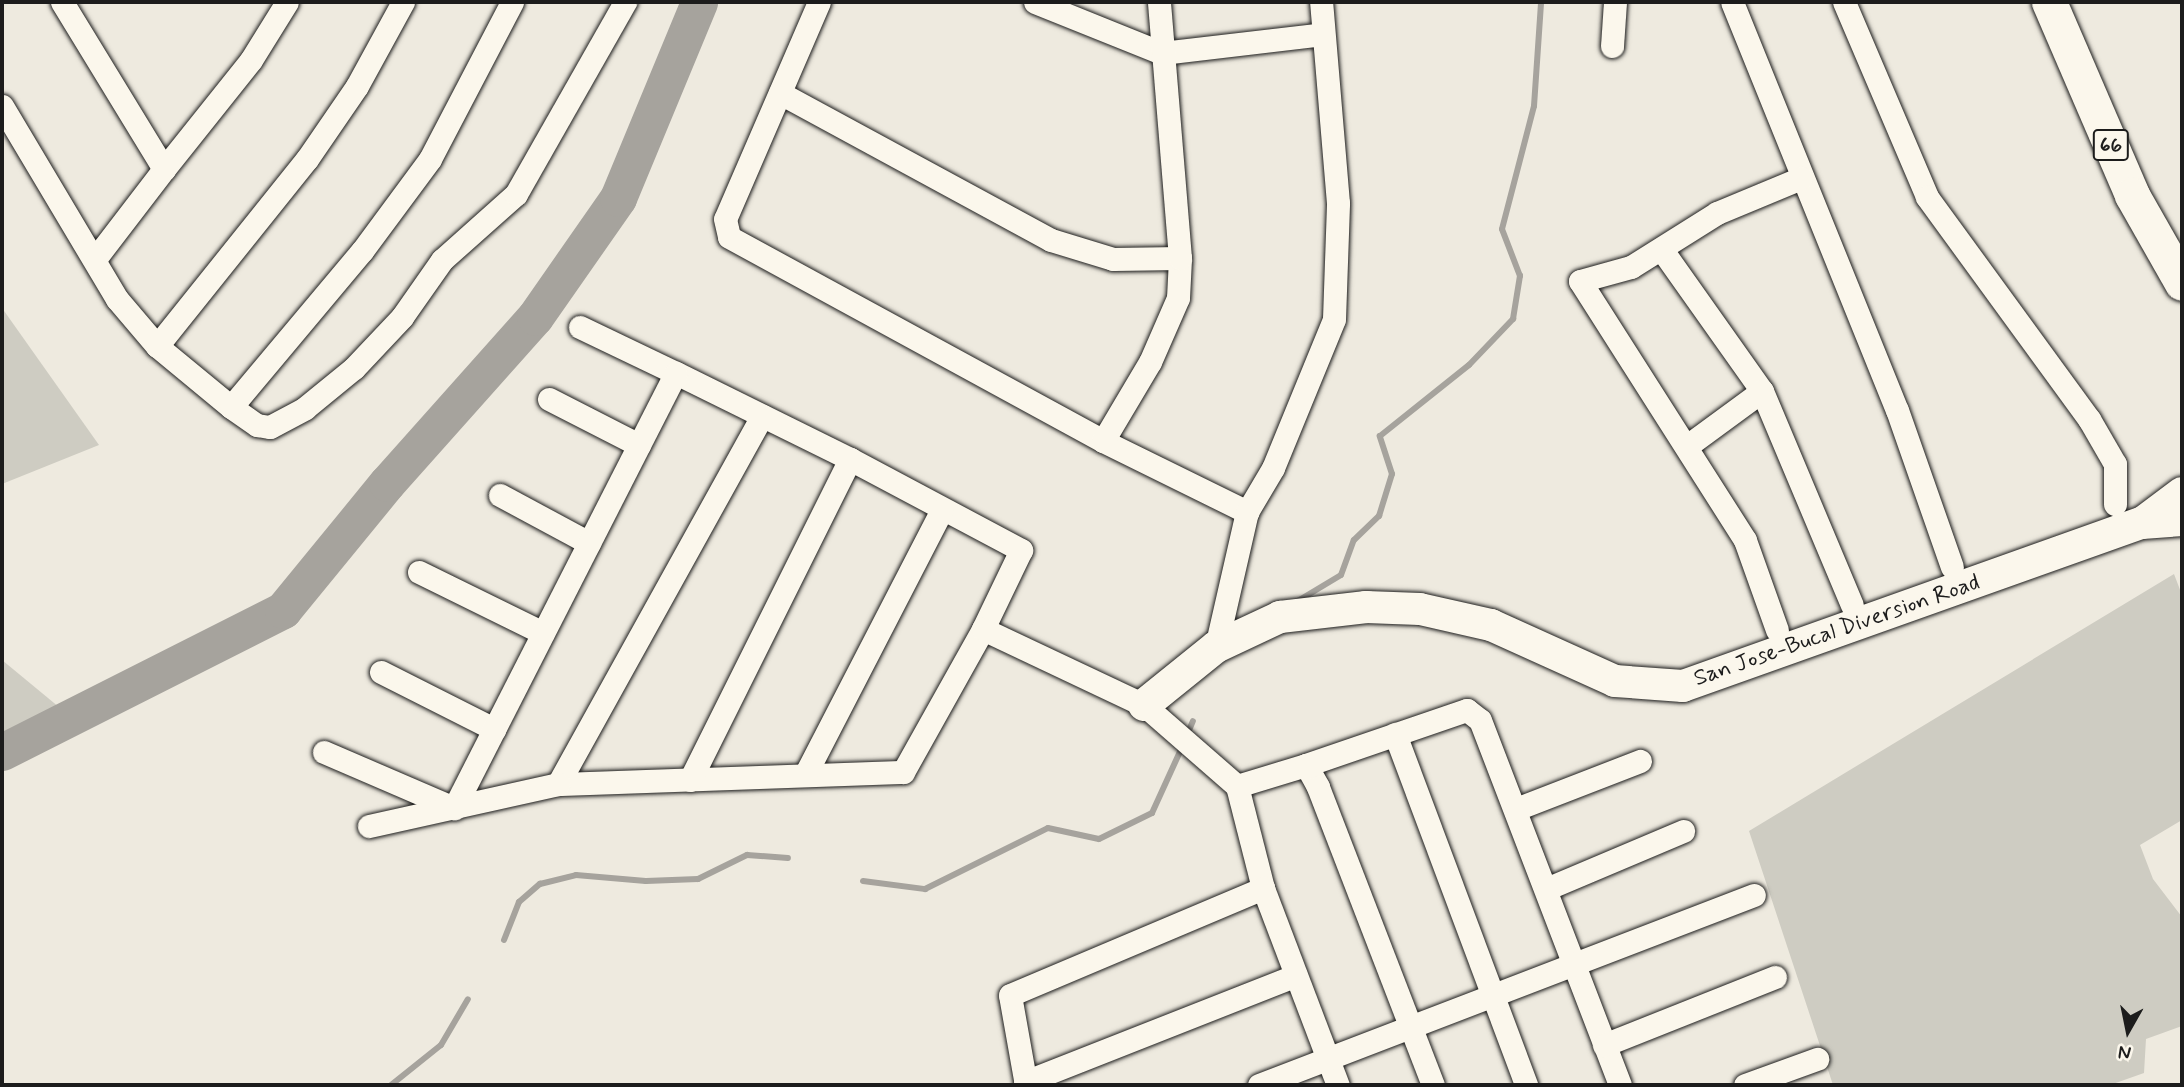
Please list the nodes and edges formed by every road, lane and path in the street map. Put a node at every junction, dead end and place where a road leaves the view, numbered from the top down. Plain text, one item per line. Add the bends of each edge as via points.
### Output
1 (62, 2) edge
2 (287, 2) edge
3 (403, 2) edge
4 (512, 2) edge
5 (625, 2) edge
6 (819, 2) edge
7 (1035, 2) edge
8 (1159, 2) edge
9 (1321, 2) edge
10 (1615, 2) edge
11 (1732, 2) edge
12 (1844, 2) edge
13 (2049, 2) edge
14 (1323, 34) junction
15 (1612, 47) dead end
16 (1162, 53) junction
17 (780, 93) junction
18 (2, 106) edge
19 (164, 169) junction
20 (1801, 178) junction
21 (1661, 250) junction
22 (1180, 258) junction
23 (95, 259) junction
24 (2182, 283) edge
25 (580, 327) dead end
26 (157, 346) junction
27 (676, 373) junction
28 (1762, 391) junction
29 (549, 399) dead end
30 (231, 407) junction
31 (762, 416) junction
32 (1103, 441) junction
33 (639, 445) junction
34 (1687, 446) junction
35 (850, 459) junction
36 (2182, 493) edge
37 (499, 495) dead end
38 (2115, 504) dead end
39 (942, 510) junction
40 (1247, 512) junction
41 (2182, 520) edge
42 (2142, 523) junction
43 (589, 543) junction
44 (1952, 567) dead end
45 (419, 572) dead end
46 (1852, 605) dead end
47 (984, 629) junction
48 (1777, 630) dead end
49 (543, 633) junction
50 (1216, 647) junction
51 (381, 672) dead end
52 (1144, 705) junction
53 (494, 729) junction
54 (1395, 734) junction
55 (324, 752) dead end
56 (1640, 761) dead end
57 (1306, 765) junction
58 (805, 775) junction
59 (691, 780) junction
60 (558, 784) junction
61 (1237, 786) junction
62 (454, 808) junction
63 (1516, 809) junction
64 (369, 826) dead end
65 (1683, 831) dead end
66 (1263, 888) junction
67 (1546, 889) junction
68 (1754, 895) dead end
69 (1573, 962) junction
70 (1296, 975) junction
71 (1775, 977) dead end
72 (1492, 993) junction
73 (1410, 1025) junction
74 (1604, 1045) junction
75 (1328, 1058) junction
76 (1817, 1059) dead end
77 (1026, 1083) edge
78 (1259, 1085) edge
79 (1338, 1085) edge
80 (1433, 1085) edge
81 (1526, 1085) edge
82 (1620, 1085) edge
83 (1745, 1085) edge

1 - 19 street
2 - 19 street via 251,60
3 - 26 street via 357,86 307,159
4 - 30 street via 430,159 362,251
5 - 30 street via 516,194 442,260 401,317 354,368 305,408 270,427 257,425
6 - 17 street
7 - 16 street
8 - 16 street
9 - 14 street
10 - 15 street
11 - 20 street
12 - 38 street via 1927,197 2089,419 2115,464
13 - 24 main road, 66 via 2132,195
14 - 16 street
14 - 40 street via 1338,203 1334,319 1273,468
16 - 22 street
17 - 22 street via 1051,240 1113,259
17 - 32 street via 725,219 729,237
18 - 23 street
19 - 23 street
20 - 21 street via 1717,213
20 - 44 street via 1897,410
21 - 28 street
21 - 34 street via 1631,267 1580,281
22 - 32 street via 1178,298 1150,362
23 - 26 street via 117,299
25 - 27 street
26 - 30 street
27 - 31 street
27 - 33 street
28 - 34 street
28 - 46 street
29 - 33 street
31 - 35 street
31 - 60 street
32 - 40 street
33 - 43 street
34 - 48 street via 1745,540
35 - 39 street
35 - 59 street
36 - 42 main road, San Jose-Bucal Diversion Road
37 - 43 street
39 - 47 street via 1021,550
39 - 58 street
40 - 50 street
41 - 42 main road, San Jose-Bucal Diversion Road
42 - 50 main road, San Jose-Bucal Diversion Road via 1682,686 1615,681 1491,625 1420,610 1366,607 1280,617
43 - 49 street
45 - 49 street
47 - 52 street
47 - 58 street via 903,772
49 - 53 street
50 - 52 main road, San Jose-Bucal Diversion Road
51 - 53 street
52 - 61 street
53 - 62 street
54 - 57 street
54 - 63 street via 1468,710 1480,720
54 - 72 street
55 - 62 street
56 - 63 street
57 - 61 street
57 - 73 street
58 - 59 street
59 - 60 street
60 - 62 street
61 - 66 street
62 - 64 street
63 - 67 street
65 - 67 street
66 - 70 street
66 - 77 street via 1010,995
67 - 69 street
68 - 69 street
69 - 72 street
69 - 74 street
70 - 75 street
70 - 77 street
71 - 74 street
72 - 73 street
72 - 81 street
73 - 75 street
73 - 80 street
74 - 82 street
75 - 78 street
75 - 79 street
76 - 83 street

